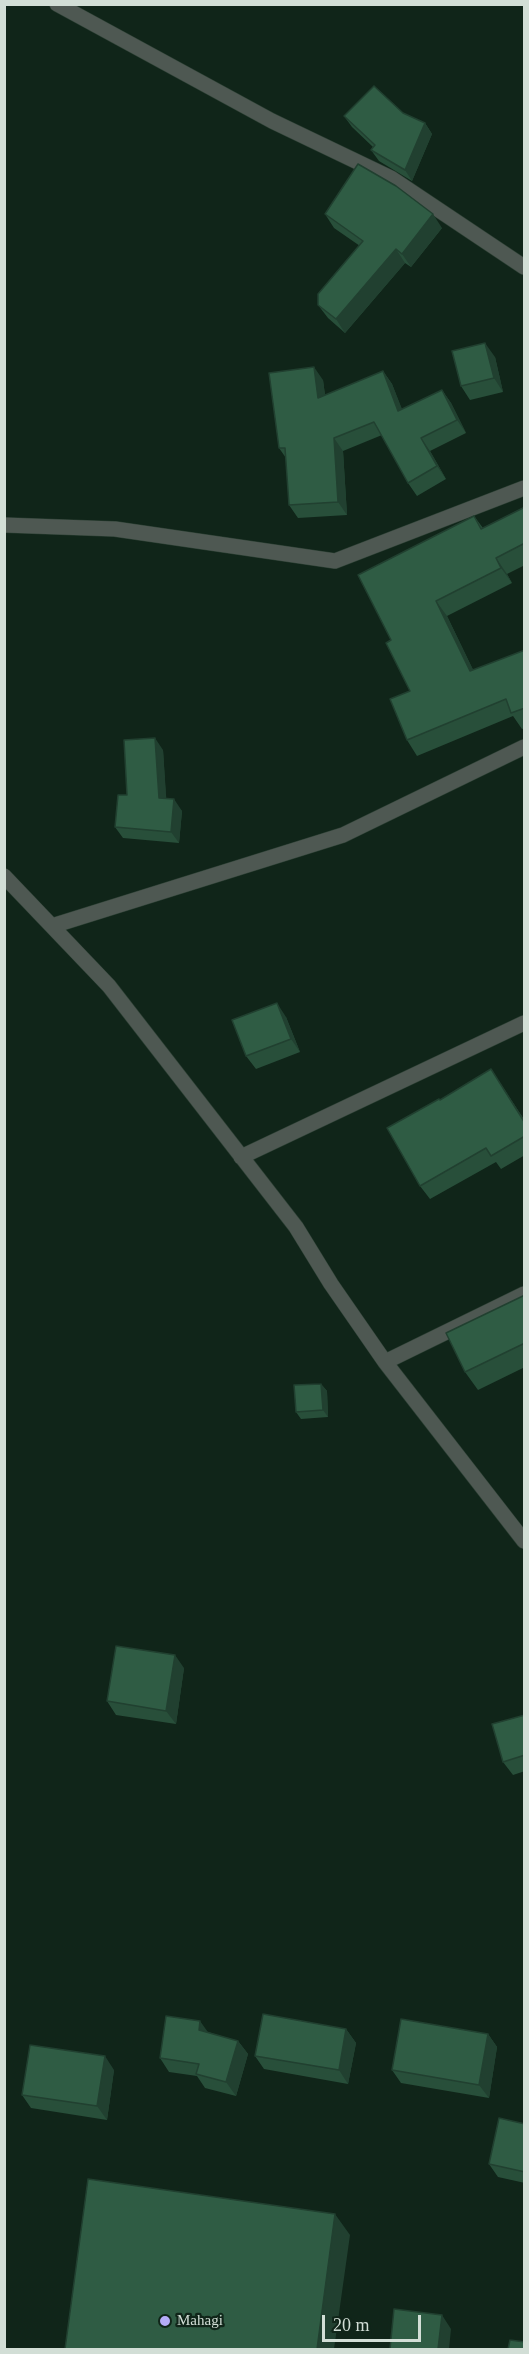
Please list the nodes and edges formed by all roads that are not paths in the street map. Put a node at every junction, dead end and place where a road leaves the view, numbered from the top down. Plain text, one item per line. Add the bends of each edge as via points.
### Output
1 (57, 4) edge
2 (525, 267) edge
3 (525, 488) edge
4 (4, 525) edge
5 (525, 747) edge
6 (4, 876) edge
7 (52, 926) junction
8 (525, 1023) edge
9 (242, 1157) junction
10 (525, 1294) edge
11 (385, 1362) junction
12 (525, 1541) edge

1 - 2 street via 272,121 391,178
3 - 4 street via 335,561 115,529
5 - 7 street via 343,835
6 - 7 street
7 - 9 street via 109,986
8 - 9 street
9 - 11 street via 296,1227
10 - 11 street
11 - 12 street

